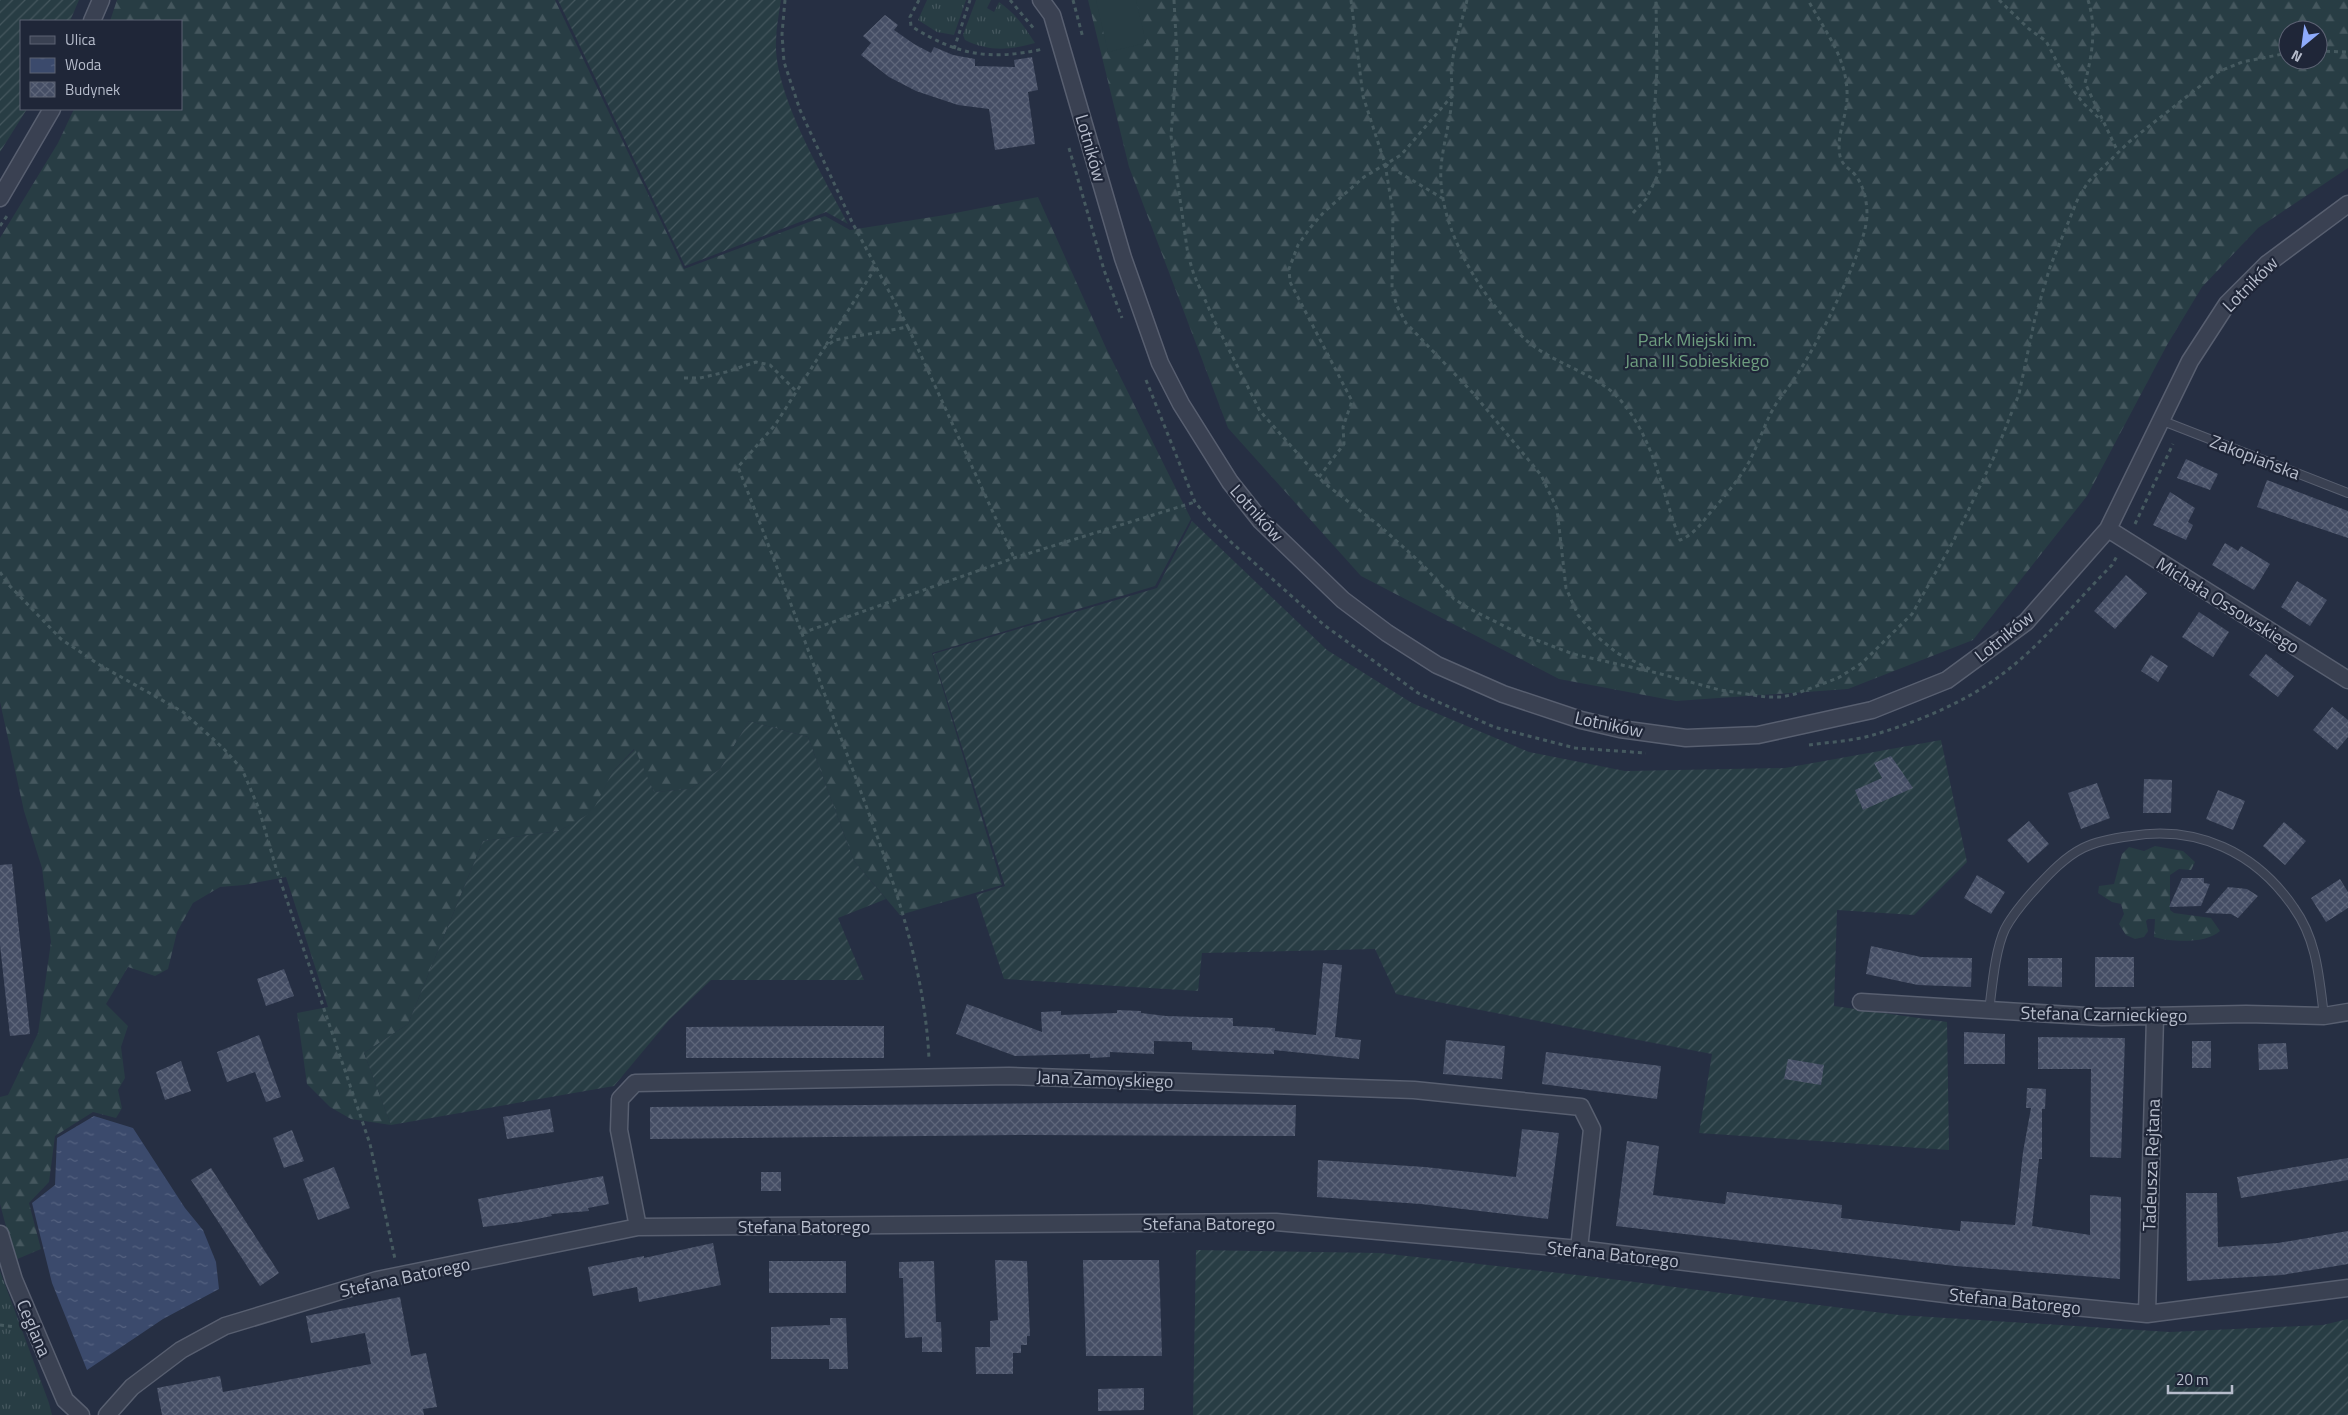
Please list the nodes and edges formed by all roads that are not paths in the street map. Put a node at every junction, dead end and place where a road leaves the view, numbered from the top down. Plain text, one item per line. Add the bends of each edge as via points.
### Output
1 (100, 0) edge
2 (1041, 0) edge
3 (92, 20) edge
4 (51, 110) edge
5 (5, 186) edge
6 (0, 198) edge
7 (2348, 204) edge
8 (2162, 421) junction
9 (2348, 493) edge
10 (2108, 529) junction
11 (2348, 680) edge
12 (1861, 1002) dead end
13 (1989, 1011) junction
14 (2348, 1012) edge
15 (2324, 1016) junction
16 (2155, 1017) junction
17 (638, 1227) junction
18 (0, 1234) edge
19 (1579, 1249) junction
20 (2348, 1288) edge
21 (2146, 1314) junction
22 (81, 1415) edge
23 (108, 1415) edge

1 - 3 street
2 - 10 street, Lotników via 1052,15 1124,258 1160,363 1181,404 1230,482 1261,521 1343,600 1437,666 1503,694 1620,729 1686,738 1758,735 1793,729 1872,710 1947,680 2026,622
4 - 5 street
5 - 6 street
7 - 8 street, Lotników via 2267,264 2227,304 2190,361
8 - 9 lane, Zakopiańska
8 - 10 street, Lotników
10 - 11 street, Michała Ossowskiego
12 - 13 street, Stefana Czarnieckiego
13 - 15 lane via 2005,930 2022,903 2042,881 2084,848 2116,838 2156,832 2192,836 2227,848 2281,890 2295,908 2312,941
13 - 16 street, Stefana Czarnieckiego
14 - 15 street, Stefana Czarnieckiego
15 - 16 street, Stefana Czarnieckiego
16 - 21 street, Tadeusza Rejtana
17 - 19 street, Stefana Batorego via 1276,1222
17 - 19 street, Jana Zamoyskiego via 619,1130 620,1099 635,1083 1009,1076 1414,1090 1580,1107 1592,1129
17 - 23 street, Stefana Batorego via 359,1285 225,1326 181,1350 132,1387
18 - 22 street, Ceglana via 14,1280 65,1400
19 - 21 street, Stefana Batorego via 1961,1296
20 - 21 street, Stefana Batorego

